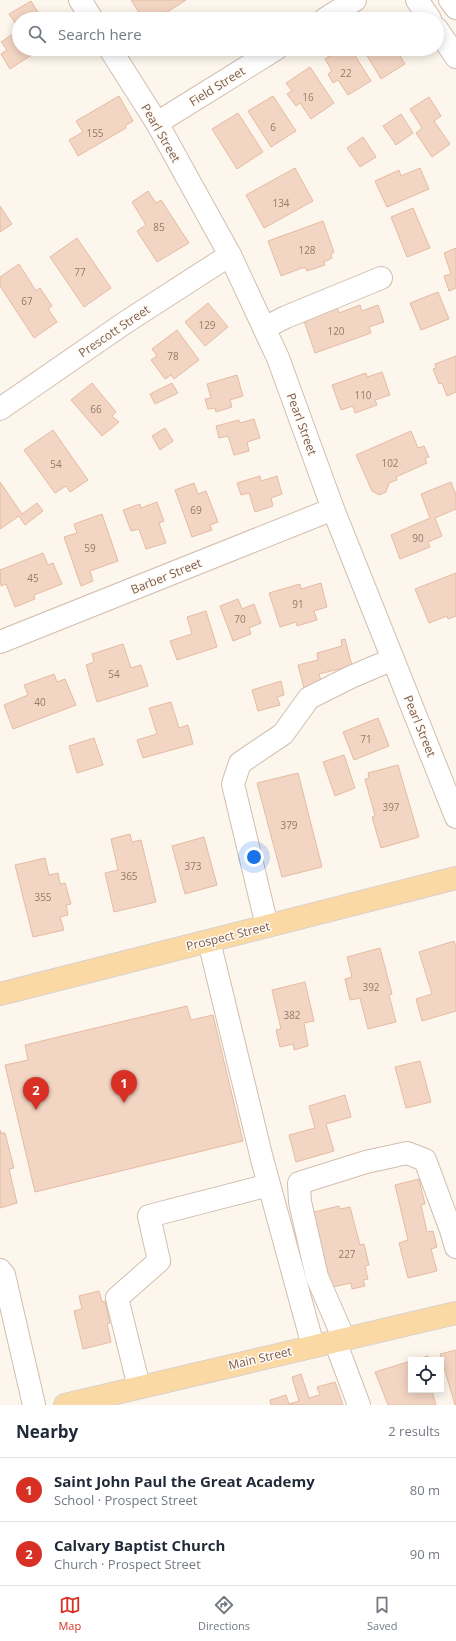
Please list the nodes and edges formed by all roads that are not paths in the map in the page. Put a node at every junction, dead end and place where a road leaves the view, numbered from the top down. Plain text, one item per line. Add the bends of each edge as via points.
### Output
1 (80, 0) edge
2 (355, 0) edge
3 (418, 0) edge
4 (450, 0) edge
5 (456, 8) edge
6 (88, 12) edge
7 (336, 12) edge
8 (426, 12) edge
9 (444, 40) edge
10 (114, 56) edge
11 (265, 56) edge
12 (456, 58) edge
13 (157, 123) junction
14 (230, 255) junction
15 (381, 278) dead end
16 (264, 328) junction
17 (0, 409) edge
18 (333, 509) junction
19 (0, 642) edge
20 (393, 659) junction
21 (456, 817) edge
22 (456, 878) edge
23 (267, 926) junction
24 (209, 941) junction
25 (0, 994) edge
26 (269, 1186) junction
27 (456, 1247) edge
28 (0, 1270) edge
29 (456, 1313) edge
30 (340, 1340) junction
31 (313, 1346) junction
32 (138, 1387) junction
33 (34, 1405) edge
34 (65, 1405) edge
35 (359, 1405) edge

1 - 6 street
2 - 7 street
3 - 8 street
4 - 5 street
9 - 12 street
10 - 13 street, Pearl Street
11 - 13 street, Field Street
13 - 14 street, Pearl Street
14 - 16 street, Pearl Street
14 - 17 street, Prescott Street via 126,322
15 - 16 street
16 - 18 street, Pearl Street via 278,358
18 - 19 street, Barber Street
18 - 20 street, Pearl Street
20 - 21 street, Pearl Street
20 - 23 street via 309,698 283,734 240,763 233,784
22 - 23 main road, Prospect Street
23 - 24 main road, Prospect Street
24 - 25 main road, Prospect Street
24 - 26 street
26 - 31 street
26 - 32 street via 149,1216 159,1261 117,1298
27 - 30 street via 425,1160 407,1153 366,1162 299,1183 300,1202 317,1277
28 - 33 street via 4,1275
29 - 30 main road, Main Street
30 - 31 main road, Main Street
30 - 35 street
31 - 32 main road, Main Street
32 - 34 main road, Main Street

